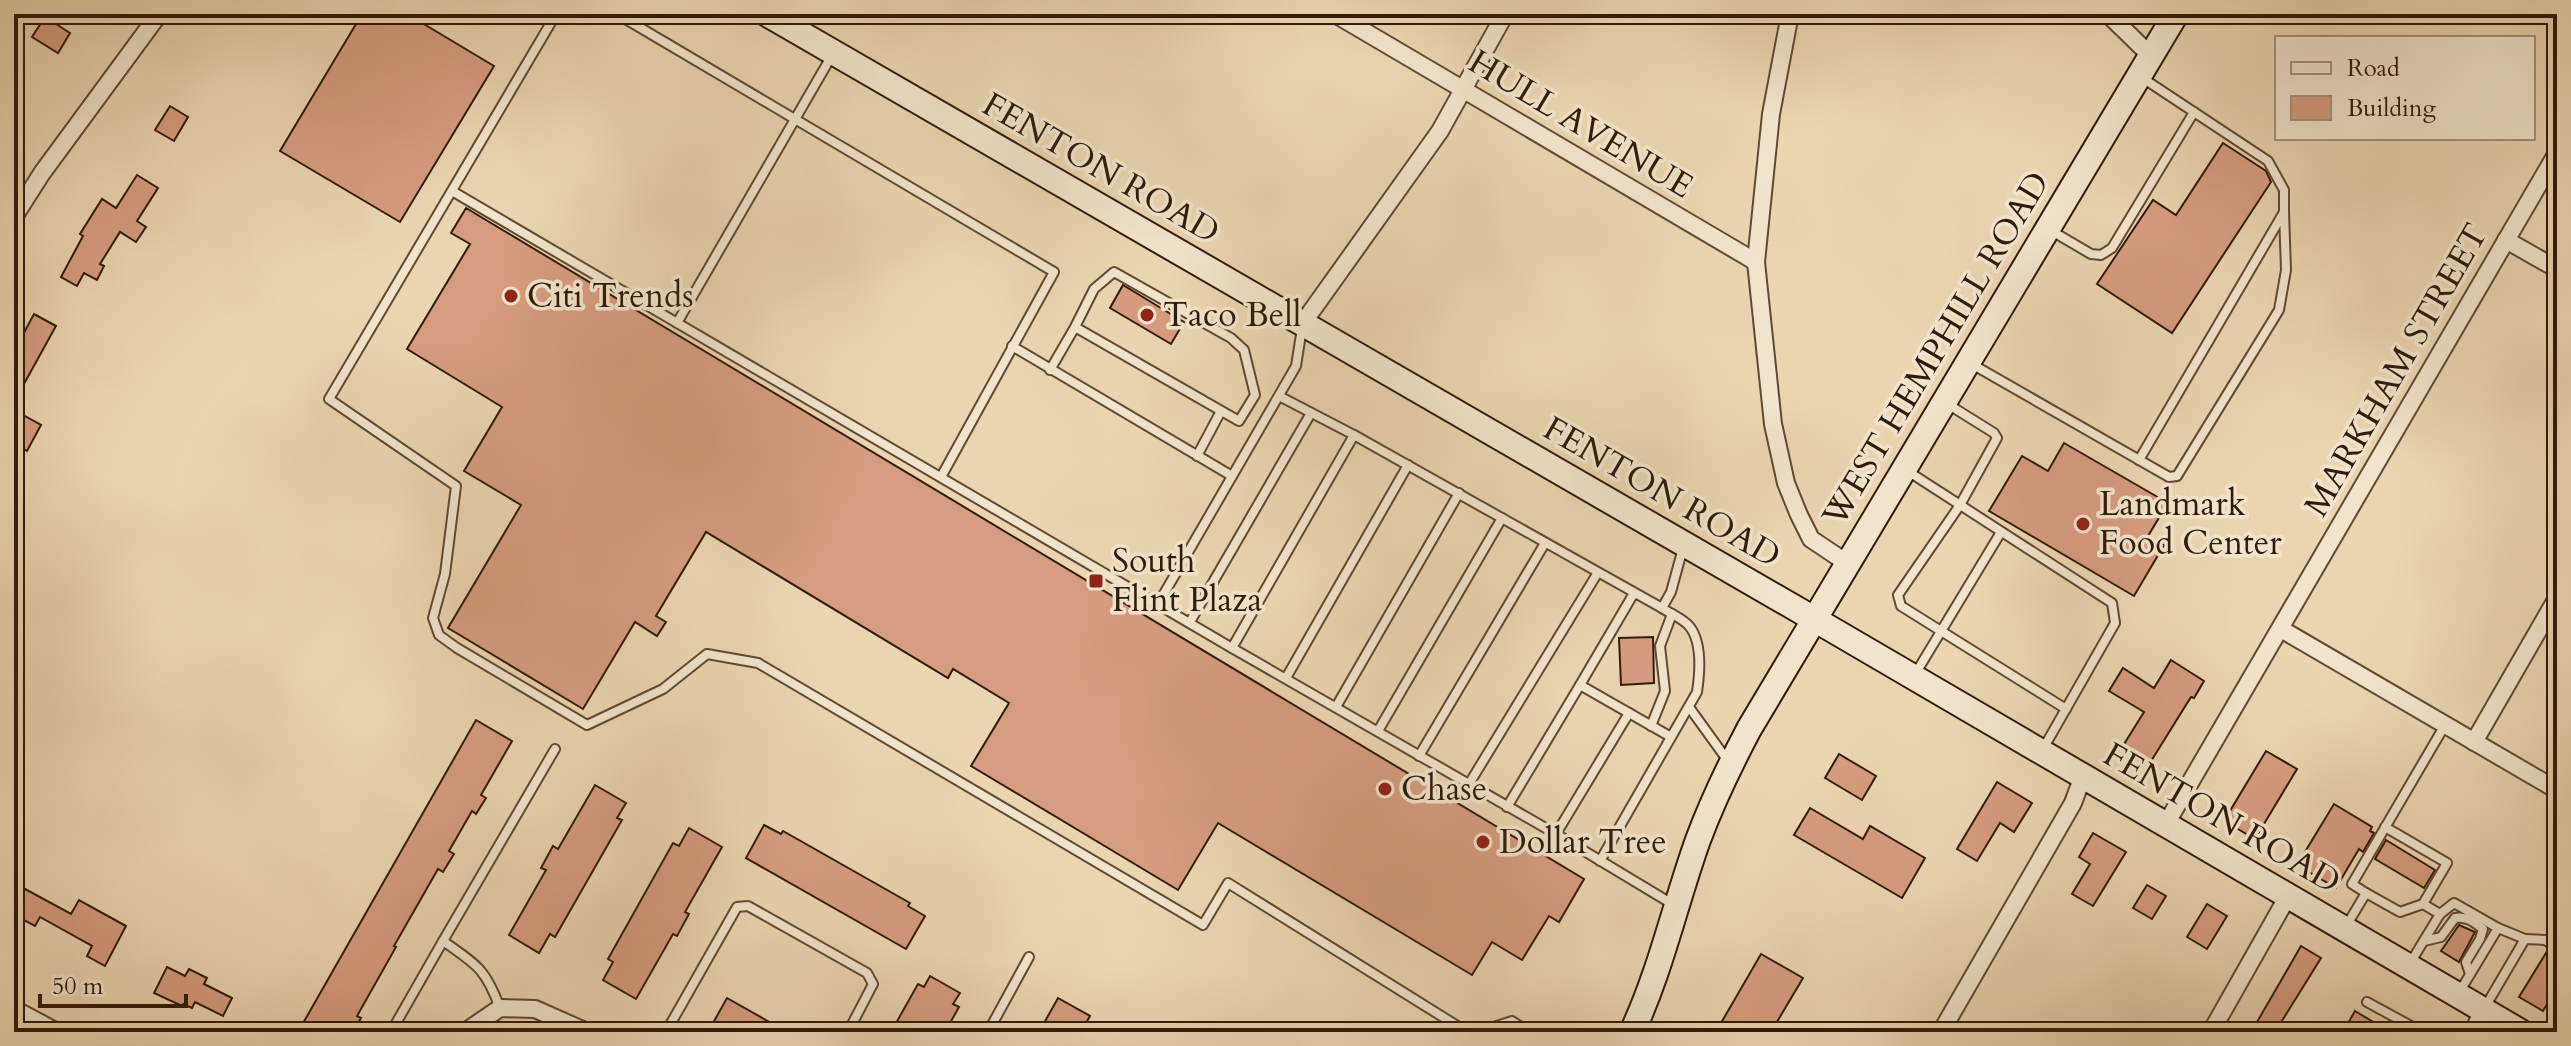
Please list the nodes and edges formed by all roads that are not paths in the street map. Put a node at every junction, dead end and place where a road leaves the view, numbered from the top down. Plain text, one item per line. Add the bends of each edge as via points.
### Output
1 (159, 14) edge
2 (556, 14) edge
3 (617, 14) edge
4 (767, 14) edge
5 (1335, 14) edge
6 (1505, 14) edge
7 (1790, 14) edge
8 (2108, 14) edge
9 (2176, 14) edge
10 (834, 52) junction
11 (2146, 67) junction
12 (1465, 89) junction
13 (2194, 112) junction
14 (796, 118) junction
15 (2557, 153) edge
16 (452, 191) junction
17 (2284, 212) junction
18 (14, 217) edge
19 (2049, 229) junction
20 (2506, 240) junction
21 (1756, 262) junction
22 (2557, 269) edge
23 (677, 323) junction
24 (1303, 323) junction
25 (1075, 327) junction
26 (1012, 346) junction
27 (1970, 362) junction
28 (1050, 370) junction
29 (1279, 396) junction
30 (1946, 402) junction
31 (1221, 411) junction
32 (1311, 413) junction
33 (1354, 435) junction
34 (1197, 456) junction
35 (2139, 460) junction
36 (1408, 465) junction
37 (1905, 470) junction
38 (1232, 476) junction
39 (941, 477) junction
40 (1459, 493) junction
41 (1960, 505) junction
42 (1502, 518) junction
43 (2001, 532) junction
44 (1545, 543) junction
45 (1684, 544) junction
46 (1847, 563) junction
47 (1597, 574) junction
48 (1634, 593) junction
49 (2557, 598) edge
50 (1158, 604) junction
51 (1662, 608) junction
52 (1672, 614) junction
53 (1814, 619) junction
54 (1190, 622) junction
55 (2281, 629) junction
56 (1941, 631) junction
57 (1232, 648) junction
58 (1914, 677) junction
59 (1286, 678) junction
60 (1580, 685) junction
61 (1336, 707) junction
62 (1689, 707) junction
63 (2066, 709) junction
64 (1629, 713) junction
65 (2445, 725) junction
66 (1651, 726) junction
67 (1378, 731) junction
68 (1671, 737) junction
69 (2474, 742) junction
70 (555, 749) dead end
71 (2042, 752) junction
72 (1419, 756) junction
73 (1731, 764) junction
74 (2083, 776) junction
75 (1469, 784) junction
76 (2557, 790) edge
77 (1507, 807) junction
78 (2166, 824) junction
79 (2385, 827) junction
80 (1556, 834) junction
81 (1600, 861) junction
82 (2366, 893) junction
83 (2288, 896) junction
84 (2423, 904) junction
85 (1678, 907) junction
86 (2440, 914) junction
87 (2498, 928) junction
88 (2344, 929) junction
89 (2525, 939) junction
90 (443, 941) junction
91 (2424, 941) junction
92 (2557, 947) edge
93 (1029, 957) dead end
94 (2409, 966) junction
95 (2464, 985) junction
96 (2367, 1002) dead end
97 (500, 1008) junction
98 (14, 1009) edge
99 (2478, 1021) edge
100 (57, 1032) edge
101 (391, 1032) edge
102 (465, 1032) edge
103 (587, 1032) edge
104 (666, 1032) edge
105 (848, 1032) edge
106 (988, 1032) edge
107 (1467, 1032) edge
108 (1478, 1032) edge
109 (1529, 1032) edge
110 (1632, 1032) edge
111 (1941, 1032) edge
112 (2211, 1032) edge
113 (2422, 1032) edge
114 (2521, 1032) edge

1 - 18 street
2 - 16 lane
3 - 14 lane
4 - 10 street, FENTON ROAD
5 - 12 street, HULL AVENUE
6 - 12 street
7 - 21 street via 1771,114
8 - 11 street
9 - 11 street, WEST HEMPHILL ROAD
10 - 14 lane
10 - 24 street, FENTON ROAD
11 - 13 lane
11 - 19 street, WEST HEMPHILL ROAD
12 - 21 street, HULL AVENUE
12 - 24 street
13 - 17 lane via 2268,161 2284,190
13 - 19 lane via 2112,248 2091,254
14 - 23 lane
14 - 26 lane via 1054,272
15 - 20 street, MARKHAM STREET
16 - 23 lane
16 - 107 lane via 329,399 456,486 445,574 433,618 439,635 587,725 663,689 707,654 758,663 1203,925 1228,883
17 - 35 lane
17 - 35 lane via 2286,270 2279,310 2177,476 2169,477
19 - 27 street, WEST HEMPHILL ROAD
20 - 22 street
20 - 55 street, MARKHAM STREET
21 - 46 street via 1773,424 1786,483 1811,539
23 - 39 lane
24 - 29 lane via 1296,366
24 - 45 street, FENTON ROAD
25 - 28 lane
25 - 31 lane
25 - 31 lane via 1094,289 1114,272 1171,302 1244,350 1255,395 1239,421
26 - 28 lane
26 - 39 lane
27 - 30 street, WEST HEMPHILL ROAD
27 - 35 lane
28 - 34 lane
29 - 32 lane
29 - 38 lane
30 - 37 street, WEST HEMPHILL ROAD
30 - 41 lane via 1997,438
31 - 34 lane
32 - 33 lane
32 - 54 lane
33 - 36 lane
33 - 57 lane
34 - 38 lane
36 - 40 lane
36 - 59 lane
37 - 41 lane
37 - 46 street, WEST HEMPHILL ROAD
38 - 50 lane
39 - 50 lane
40 - 42 lane
40 - 61 lane
41 - 43 lane
41 - 56 lane via 1898,595 1901,606
42 - 44 lane
42 - 67 lane
43 - 56 lane
43 - 63 lane via 2112,603 2115,623
44 - 47 lane
44 - 72 lane
45 - 51 lane
45 - 53 street, FENTON ROAD
46 - 53 street, WEST HEMPHILL ROAD
47 - 48 lane
47 - 75 lane
48 - 51 lane
48 - 60 lane
49 - 69 street
50 - 54 lane
51 - 52 lane
52 - 62 lane via 1689,625 1697,641 1700,674
52 - 66 lane via 1660,646 1665,691
53 - 58 street, FENTON ROAD
53 - 73 street, WEST HEMPHILL ROAD
54 - 57 lane
55 - 65 street
55 - 78 street, MARKHAM STREET
56 - 58 lane
56 - 63 lane
57 - 59 lane
58 - 71 street, FENTON ROAD
59 - 61 lane
60 - 64 lane
60 - 77 lane
61 - 67 lane
62 - 68 lane
62 - 73 lane
63 - 71 lane
64 - 66 lane
64 - 80 lane
65 - 69 street
65 - 79 lane
66 - 68 lane
67 - 72 lane
68 - 81 lane
69 - 76 street
70 - 90 lane
71 - 74 street, FENTON ROAD
72 - 75 lane
73 - 85 street, WEST HEMPHILL ROAD via 1697,842
74 - 78 street, FENTON ROAD
74 - 111 street via 2073,803
75 - 77 lane
77 - 80 lane
78 - 83 street, FENTON ROAD
79 - 82 lane via 2352,884
79 - 84 lane via 2447,863
80 - 81 lane
81 - 85 lane
82 - 84 lane via 2400,912
82 - 88 lane
83 - 88 street, FENTON ROAD
83 - 112 street
84 - 86 lane
85 - 110 street, WEST HEMPHILL ROAD
86 - 87 lane via 2454,903
86 - 91 lane
87 - 89 lane
87 - 95 lane
88 - 94 street, FENTON ROAD
89 - 92 lane
89 - 99 lane
90 - 97 lane via 489,979
90 - 101 lane
91 - 94 lane
91 - 95 lane via 2441,937 2455,918 2483,929 2466,962
93 - 106 lane
94 - 95 street, FENTON ROAD
95 - 99 street, FENTON ROAD
96 - 113 lane
97 - 102 street
97 - 103 street via 535,1009
98 - 100 street
99 - 114 street, FENTON ROAD
104 - 105 lane via 737,907 748,906 867,973 873,984
108 - 109 lane via 1512,1021

